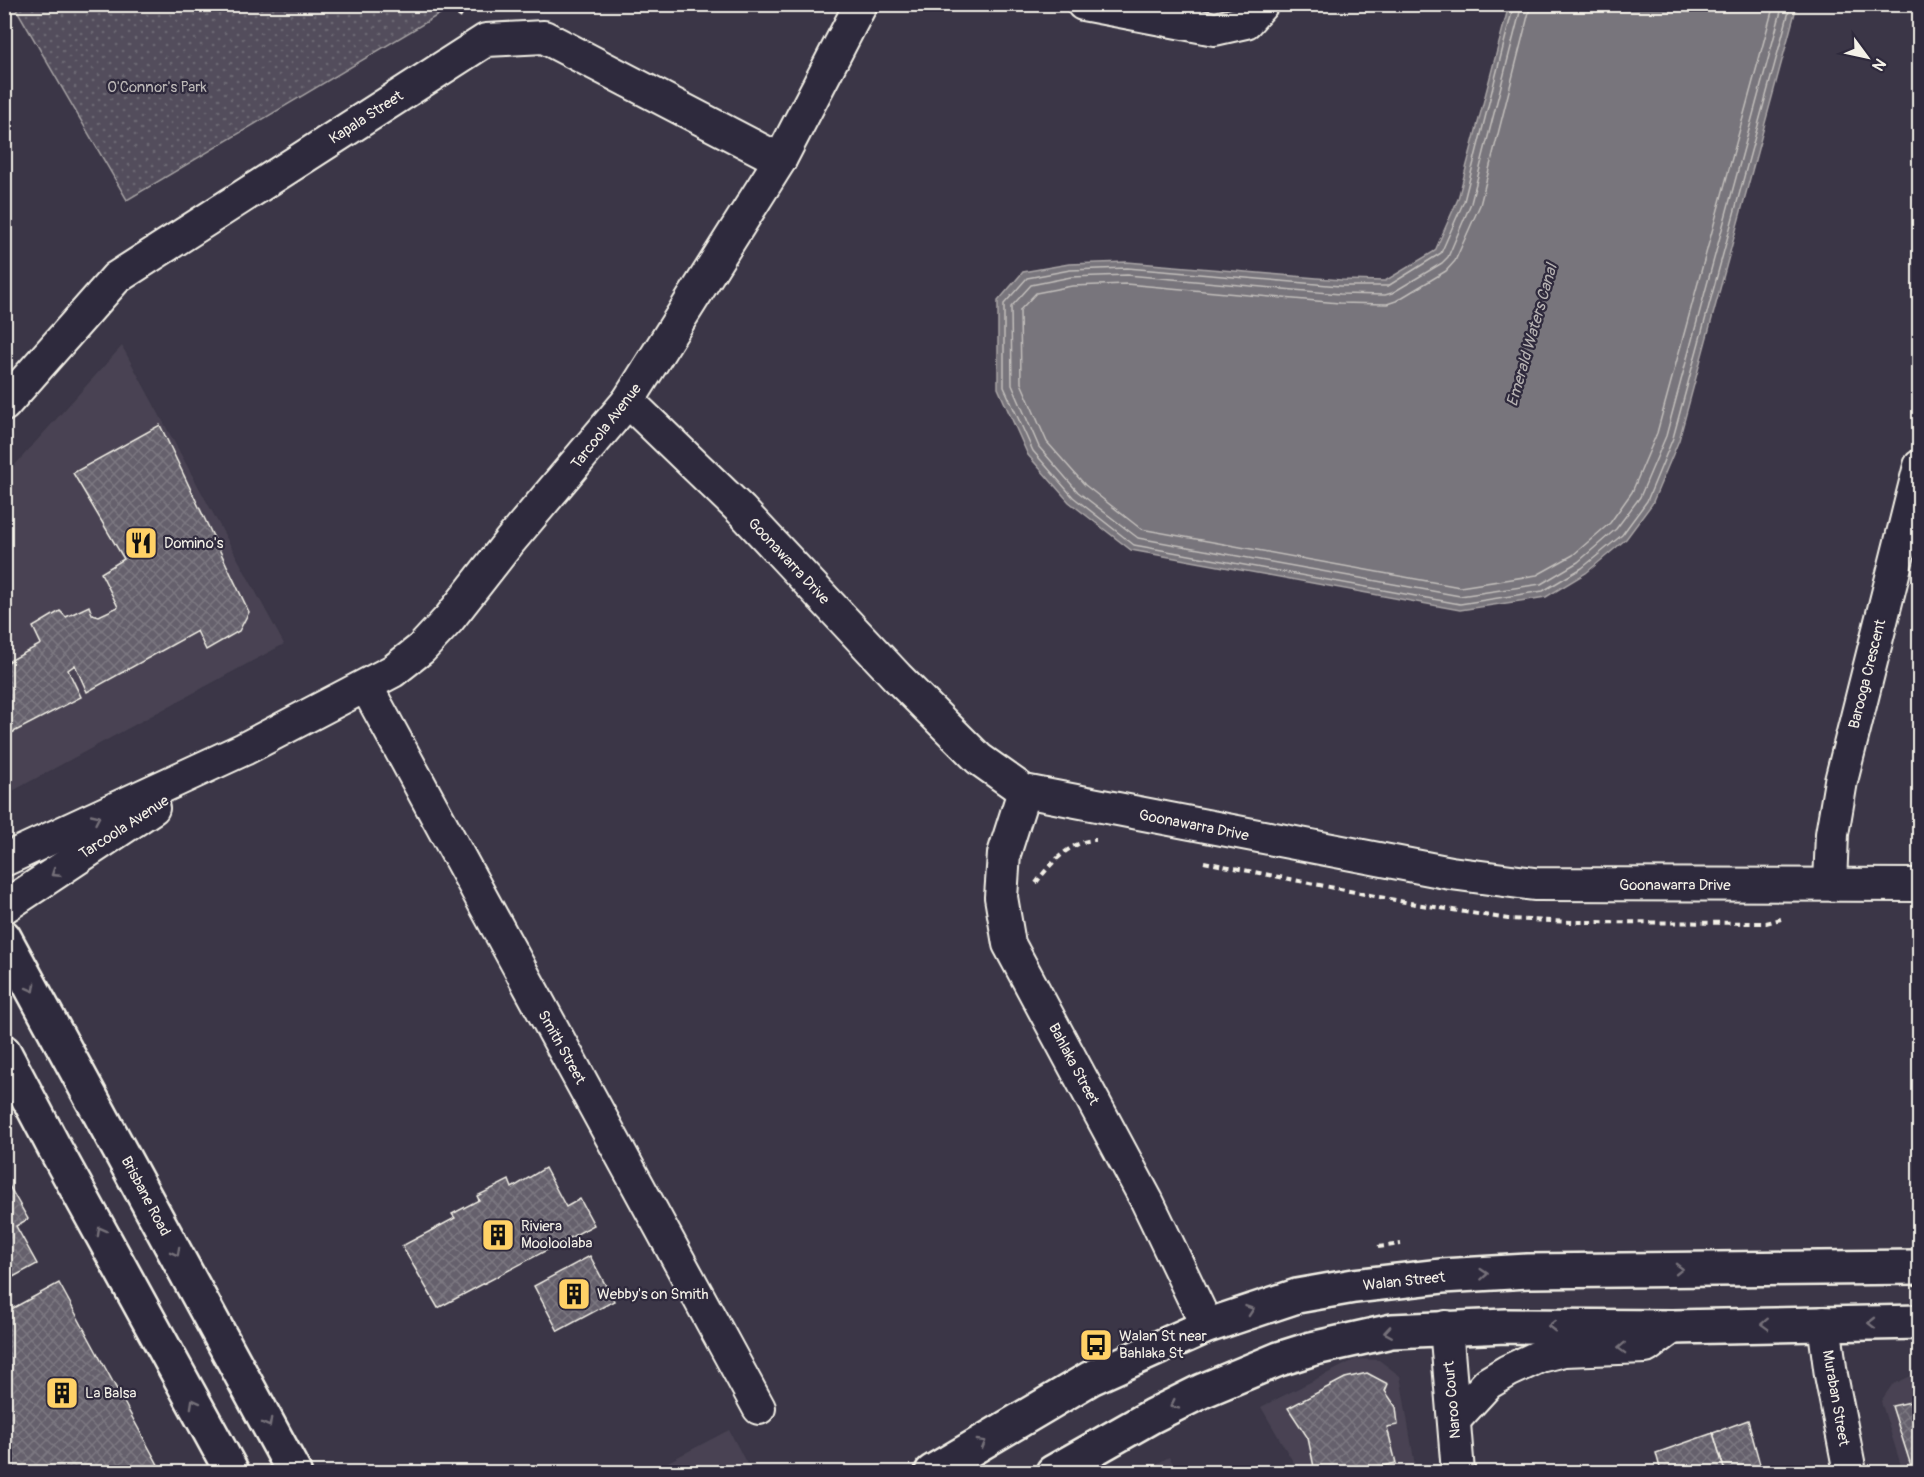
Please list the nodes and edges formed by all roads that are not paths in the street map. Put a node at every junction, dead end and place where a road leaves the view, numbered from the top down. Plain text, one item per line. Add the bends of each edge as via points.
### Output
1 (861, 4) edge
2 (1083, 4) edge
3 (1262, 4) edge
4 (780, 160) junction
5 (628, 401) junction
6 (4, 405) edge
7 (1920, 466) edge
8 (366, 686) junction
9 (244, 748) junction
10 (1024, 791) junction
11 (4, 860) edge
12 (1830, 884) junction
13 (1920, 885) edge
14 (4, 907) edge
15 (4, 937) edge
16 (4, 1052) edge
17 (1920, 1267) edge
18 (1442, 1276) junction
19 (1920, 1322) edge
20 (1824, 1323) junction
21 (1207, 1326) junction
22 (1446, 1327) junction
23 (1673, 1327) junction
24 (759, 1408) dead end
25 (1455, 1419) junction
26 (289, 1467) edge
27 (232, 1473) edge
28 (932, 1473) edge
29 (1053, 1473) edge
30 (1458, 1473) edge
31 (1850, 1473) edge

1 - 4 street, Tarcoola Avenue
2 - 3 street via 1215,29 1246,21
4 - 5 street, Tarcoola Avenue
4 - 6 street, Kapala Street via 544,37 486,40 116,278
5 - 8 street, Tarcoola Avenue via 433,637 393,671
5 - 10 street, Goonawarra Drive via 741,510 979,759
7 - 12 street, Barooga Crescent via 1841,781 1832,834
8 - 9 street, Tarcoola Avenue
8 - 24 street, Smith Street
11 -> 9 street, Tarcoola Avenue
9 -> 14 street, Tarcoola Avenue
10 - 12 street, Goonawarra Drive via 1451,873 1534,884
10 - 21 street, Bahlaka Street via 1004,854 1001,897 1009,944 1147,1201
12 - 13 street, Goonawarra Drive
15 -> 26 main road, Brisbane Road
27 -> 16 main road
18 -> 17 main road, Walan Street via 1528,1271
21 -> 18 main road, Walan Street via 1298,1296
18 - 22 main road
19 -> 20 main road
20 -> 23 main road
20 - 31 street, Muraban Street
28 -> 21 main road, Walan Street via 1091,1378
23 -> 22 main road
22 - 25 street, Naroo Court
22 -> 29 main road via 1392,1330 1279,1359 1152,1416
23 -> 25 street via 1646,1347 1564,1350 1540,1356 1488,1383
25 - 30 street, Naroo Court

